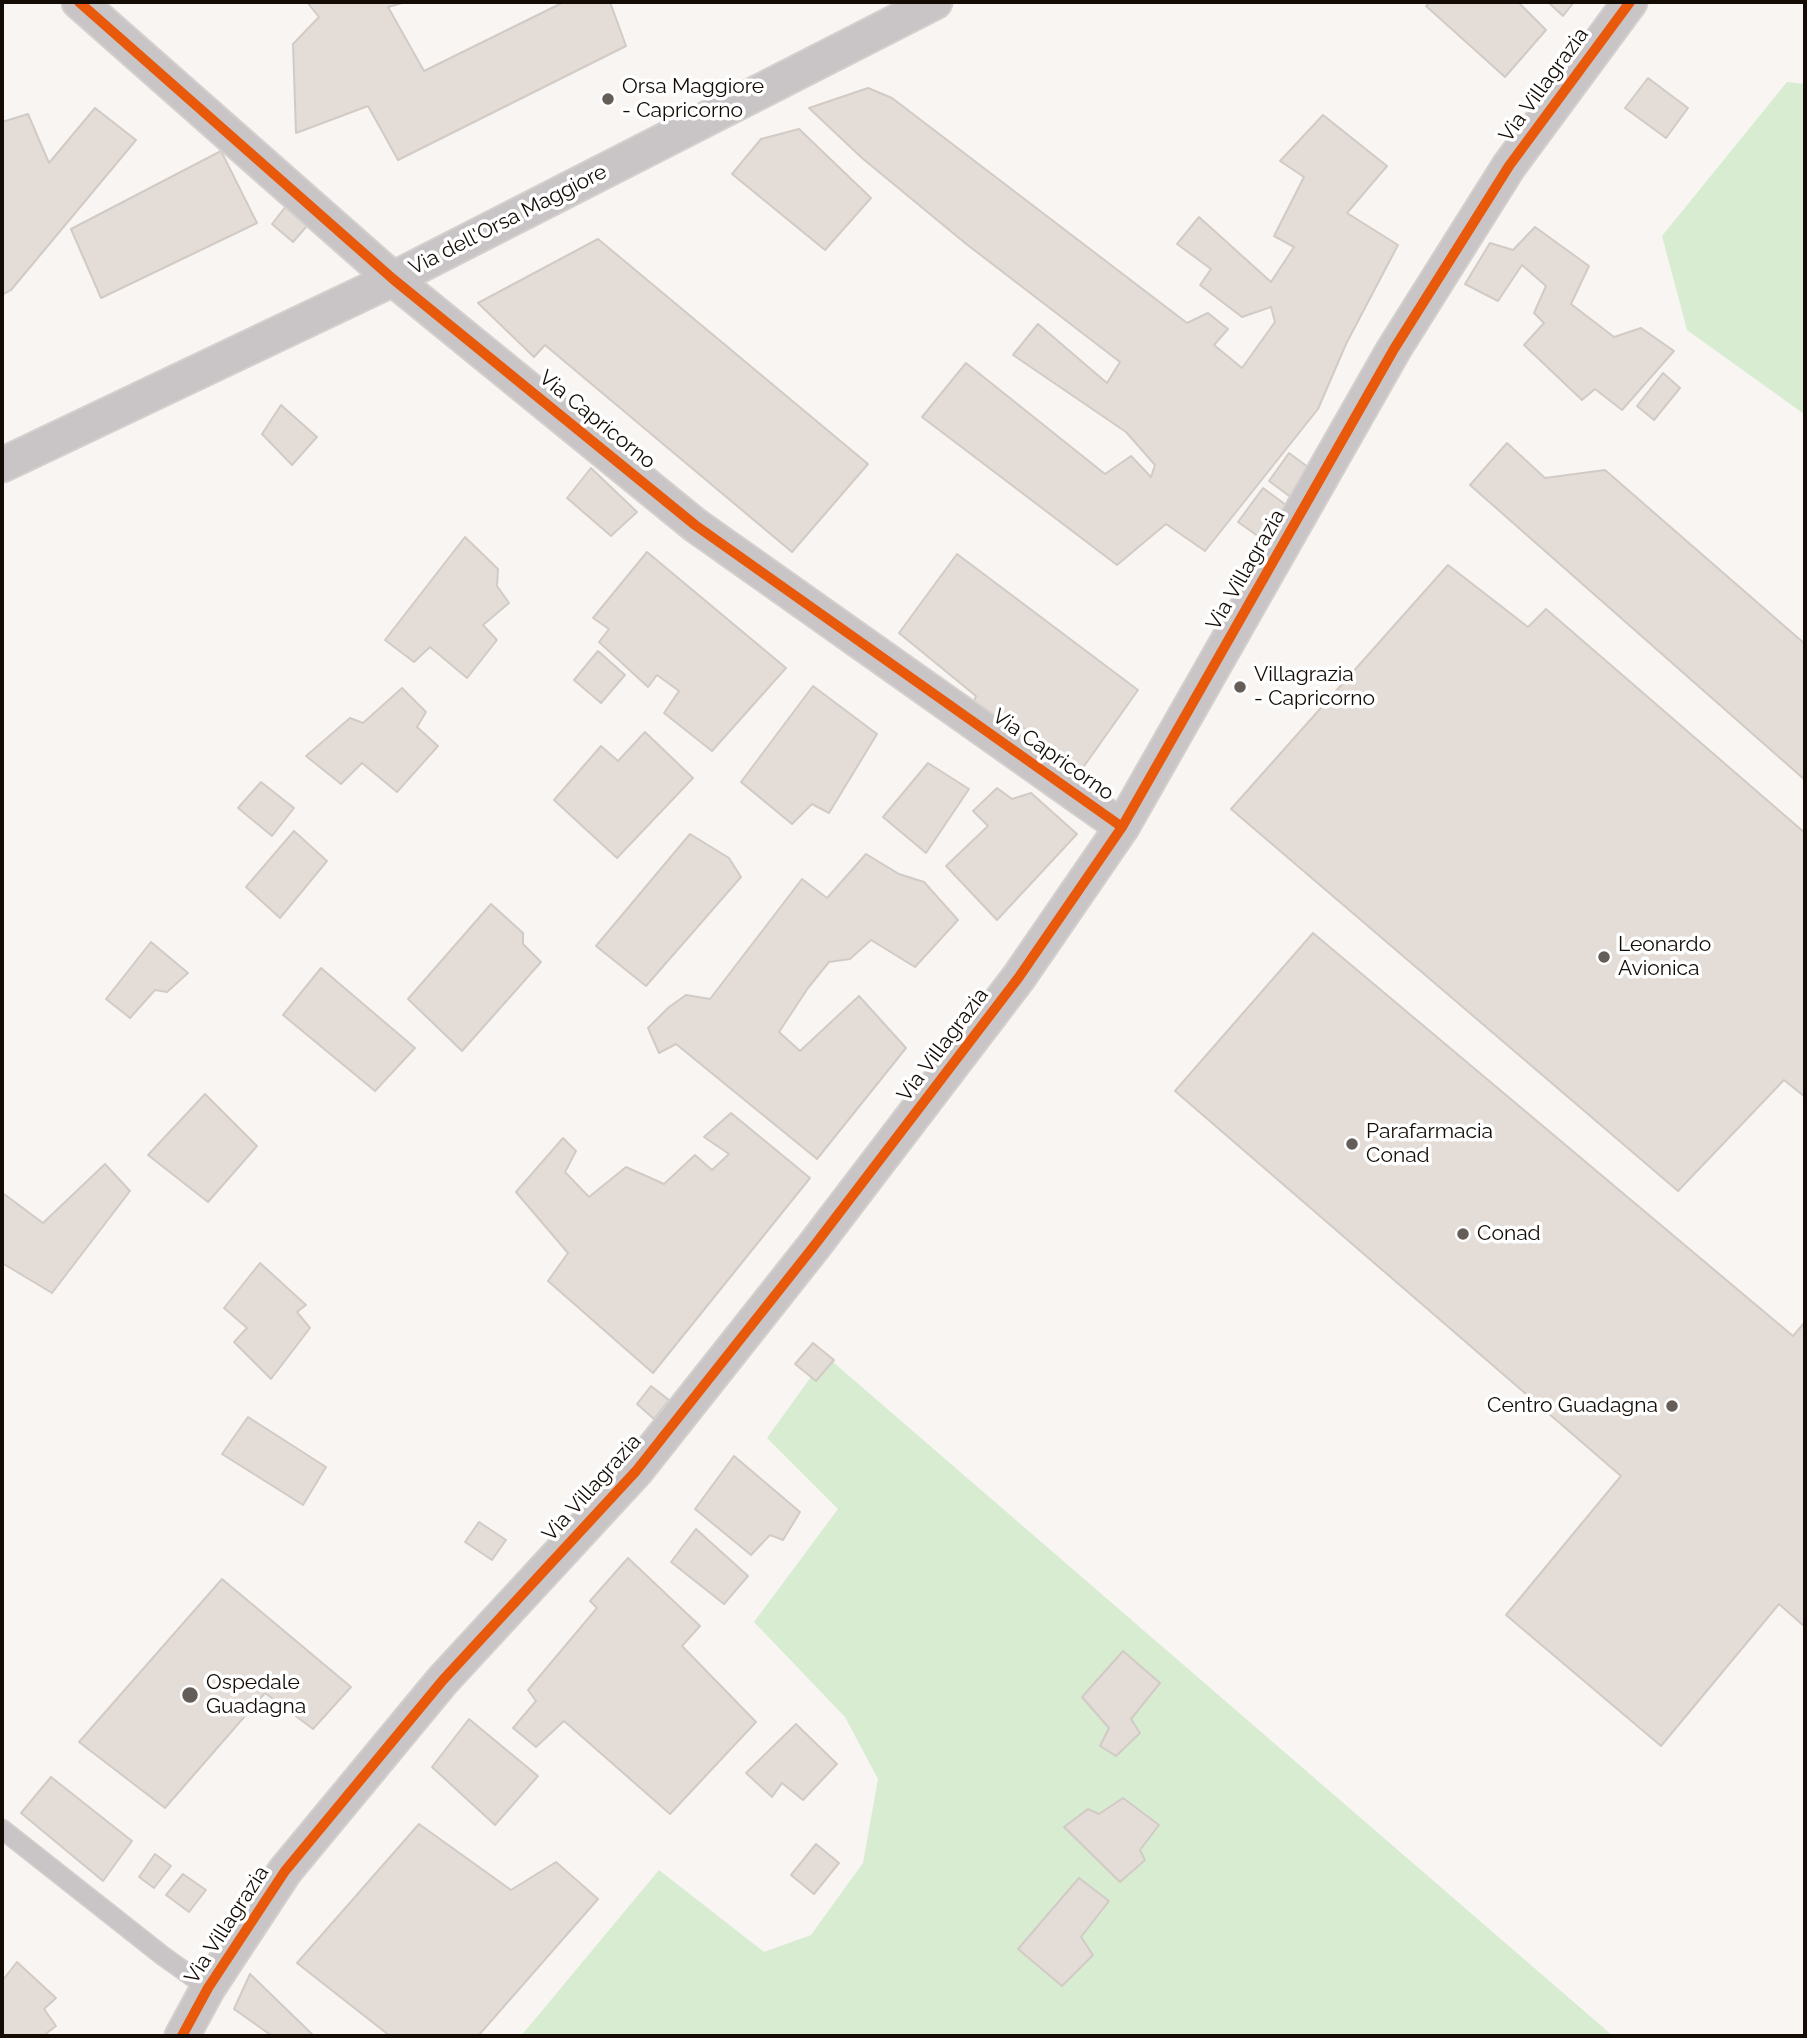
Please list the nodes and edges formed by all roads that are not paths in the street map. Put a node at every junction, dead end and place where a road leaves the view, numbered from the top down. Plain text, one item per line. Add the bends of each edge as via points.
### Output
1 (79, 2) edge
2 (935, 2) edge
3 (1630, 2) edge
4 (393, 279) junction
5 (2, 466) edge
6 (1122, 828) junction
7 (2, 1829) edge
8 (208, 1988) junction
9 (182, 2036) edge

1 - 4 street, Via Capricorno
2 - 4 street, Via dell'Orsa Maggiore
3 - 6 street, Via Villagrazia via 1509,166 1394,349
4 - 5 street, Via dell'Orsa Maggiore
4 - 6 street, Via Capricorno via 695,525
6 - 8 street, Via Villagrazia via 1019,977 814,1247 636,1471 443,1680 285,1871
7 - 8 lane
8 - 9 street, Via Villagrazia

